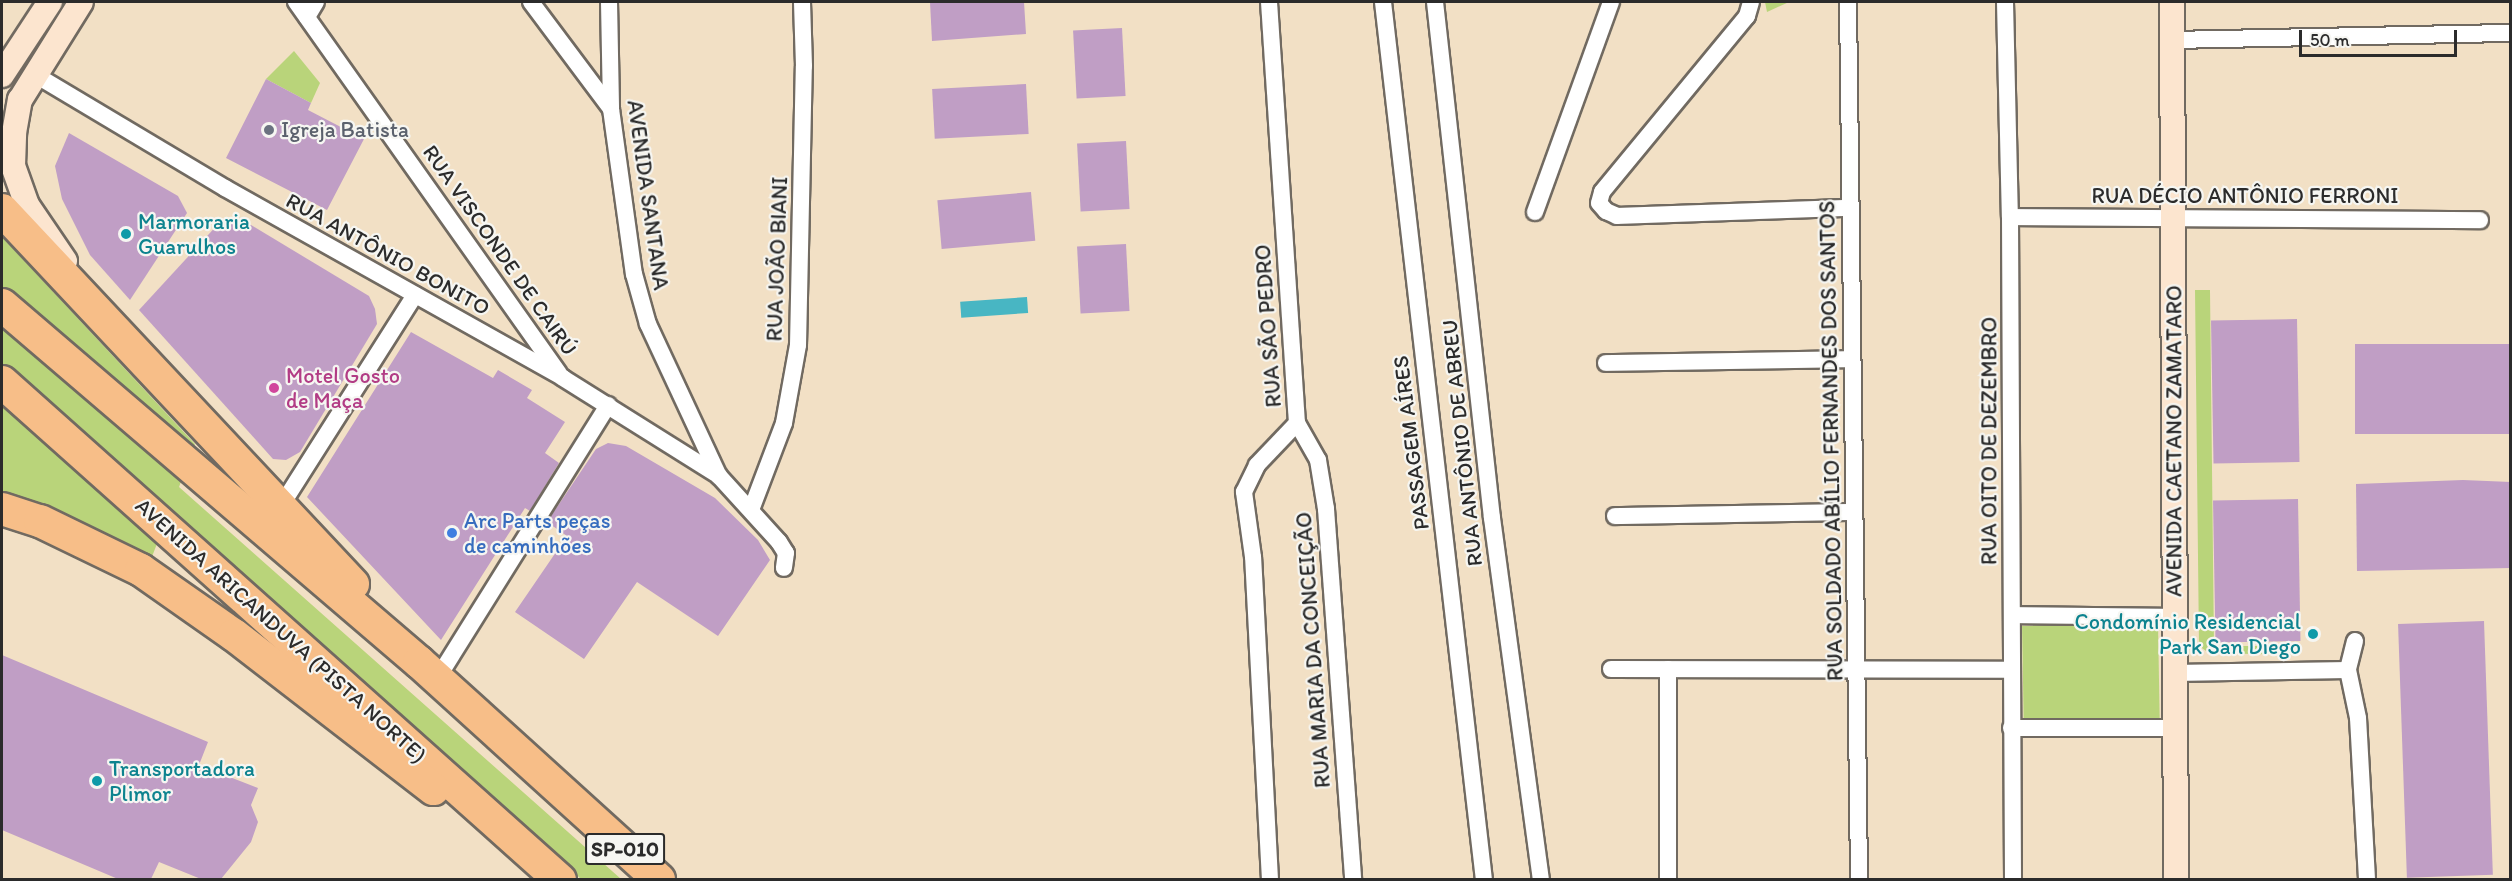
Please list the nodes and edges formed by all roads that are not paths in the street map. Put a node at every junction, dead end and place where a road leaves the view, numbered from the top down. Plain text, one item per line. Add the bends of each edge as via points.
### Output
1 (50, 2) edge
2 (81, 2) edge
3 (296, 2) edge
4 (316, 2) edge
5 (531, 2) edge
6 (609, 2) edge
7 (802, 2) edge
8 (1269, 2) edge
9 (1383, 2) edge
10 (1435, 2) edge
11 (1611, 2) edge
12 (1750, 2) edge
13 (1848, 2) edge
14 (2005, 2) edge
15 (2172, 2) edge
16 (307, 17) junction
17 (2511, 33) edge
18 (2172, 40) junction
19 (34, 74) junction
20 (2, 75) edge
21 (611, 109) junction
22 (1850, 208) junction
23 (2, 210) edge
24 (1535, 212) dead end
25 (2010, 217) junction
26 (2173, 218) junction
27 (2480, 220) dead end
28 (415, 295) junction
29 (79, 297) junction
30 (2, 305) edge
31 (1852, 359) junction
32 (1606, 363) dead end
33 (563, 378) junction
34 (2, 382) edge
35 (608, 405) junction
36 (1296, 423) junction
37 (718, 476) junction
38 (281, 506) junction
39 (2, 509) edge
40 (751, 510) junction
41 (1854, 512) junction
42 (1616, 516) dead end
43 (784, 568) dead end
44 (2013, 615) junction
45 (2174, 617) junction
46 (2355, 641) dead end
47 (1611, 669) dead end
48 (1668, 669) junction
49 (1856, 670) junction
50 (2010, 670) junction
51 (2348, 670) junction
52 (428, 671) junction
53 (2174, 673) junction
54 (2011, 728) junction
55 (2173, 728) junction
56 (493, 820) junction
57 (554, 874) edge
58 (658, 879) edge
59 (1270, 879) edge
60 (1353, 879) edge
61 (1484, 879) edge
62 (1541, 879) edge
63 (1668, 879) edge
64 (1859, 879) edge
65 (2013, 879) edge
66 (2176, 879) edge
67 (2367, 879) edge

1 - 20 main road
2 - 19 main road
3 - 16 street, RUA VISCONDE DE CAIRÚ
4 - 16 street
5 - 21 street
6 - 21 street, AVENIDA SANTANA
7 - 40 street, RUA JOÃO BIANI via 798,345 783,423
8 - 36 street, RUA SÃO PEDRO
9 - 61 street, PASSAGEM AÍRES
10 - 62 street, RUA ANTÔNIO DE ABREU via 1492,518
11 - 24 street
12 - 22 street via 1747,16 1602,192 1599,203 1606,212 1617,216
13 - 22 street, RUA SOLDADO ABÍLIO FERNANDES DOS SANTOS
14 - 25 street, RUA OITO DE DEZEMBRO
15 - 18 main road, AVENIDA CAETANO ZAMATARO
16 - 33 street, RUA VISCONDE DE CAIRÚ
17 - 18 street
18 - 26 main road, AVENIDA CAETANO ZAMATARO
19 - 28 street, RUA ANTÔNIO BONITO
19 - 29 main road via 20,100 13,166 27,205 67,264
21 - 37 street, AVENIDA SANTANA via 641,300 665,368
22 - 31 street, RUA SOLDADO ABÍLIO FERNANDES DOS SANTOS
23 - 29 highway
25 - 26 street, RUA DÉCIO ANTÔNIO FERRONI
25 - 44 street, RUA OITO DE DEZEMBRO
26 - 27 street, RUA DÉCIO ANTÔNIO FERRONI
26 - 45 main road, AVENIDA CAETANO ZAMATARO
28 - 33 street, RUA ANTÔNIO BONITO
28 - 38 street
29 - 38 highway
30 - 52 highway
31 - 32 street
31 - 41 street, RUA SOLDADO ABÍLIO FERNANDES DOS SANTOS
33 - 35 street, RUA ANTÔNIO BONITO
34 - 56 highway, AVENIDA ARICANDUVA (PISTA NORTE)
35 - 37 street, RUA ANTÔNIO BONITO
35 - 52 street
36 - 59 street, RUA SÃO PEDRO via 1257,465 1244,492 1253,557
36 - 60 street, RUA MARIA DA CONCEIÇÃO via 1318,460 1326,509
37 - 40 street, AVENIDA SANTANA
38 - 52 highway
39 - 56 highway via 40,521 141,570 234,635 436,791
40 - 43 street, AVENIDA SANTANA via 786,553
41 - 42 street
41 - 49 street, RUA SOLDADO ABÍLIO FERNANDES DOS SANTOS
44 - 45 street
44 - 50 street, RUA OITO DE DEZEMBRO
45 - 53 main road, AVENIDA CAETANO ZAMATARO
46 - 51 street
47 - 48 street
48 - 49 street
48 - 63 street
49 - 50 street
49 - 64 street, RUA SOLDADO ABÍLIO FERNANDES DOS SANTOS
50 - 54 street, RUA OITO DE DEZEMBRO
51 - 53 street
51 - 67 street via 2358,718
52 - 58 highway, SP-010
53 - 55 main road, AVENIDA CAETANO ZAMATARO
54 - 55 street
54 - 65 street, RUA OITO DE DEZEMBRO
55 - 66 main road, AVENIDA CAETANO ZAMATARO
56 - 57 highway, AVENIDA ARICANDUVA (PISTA NORTE)

